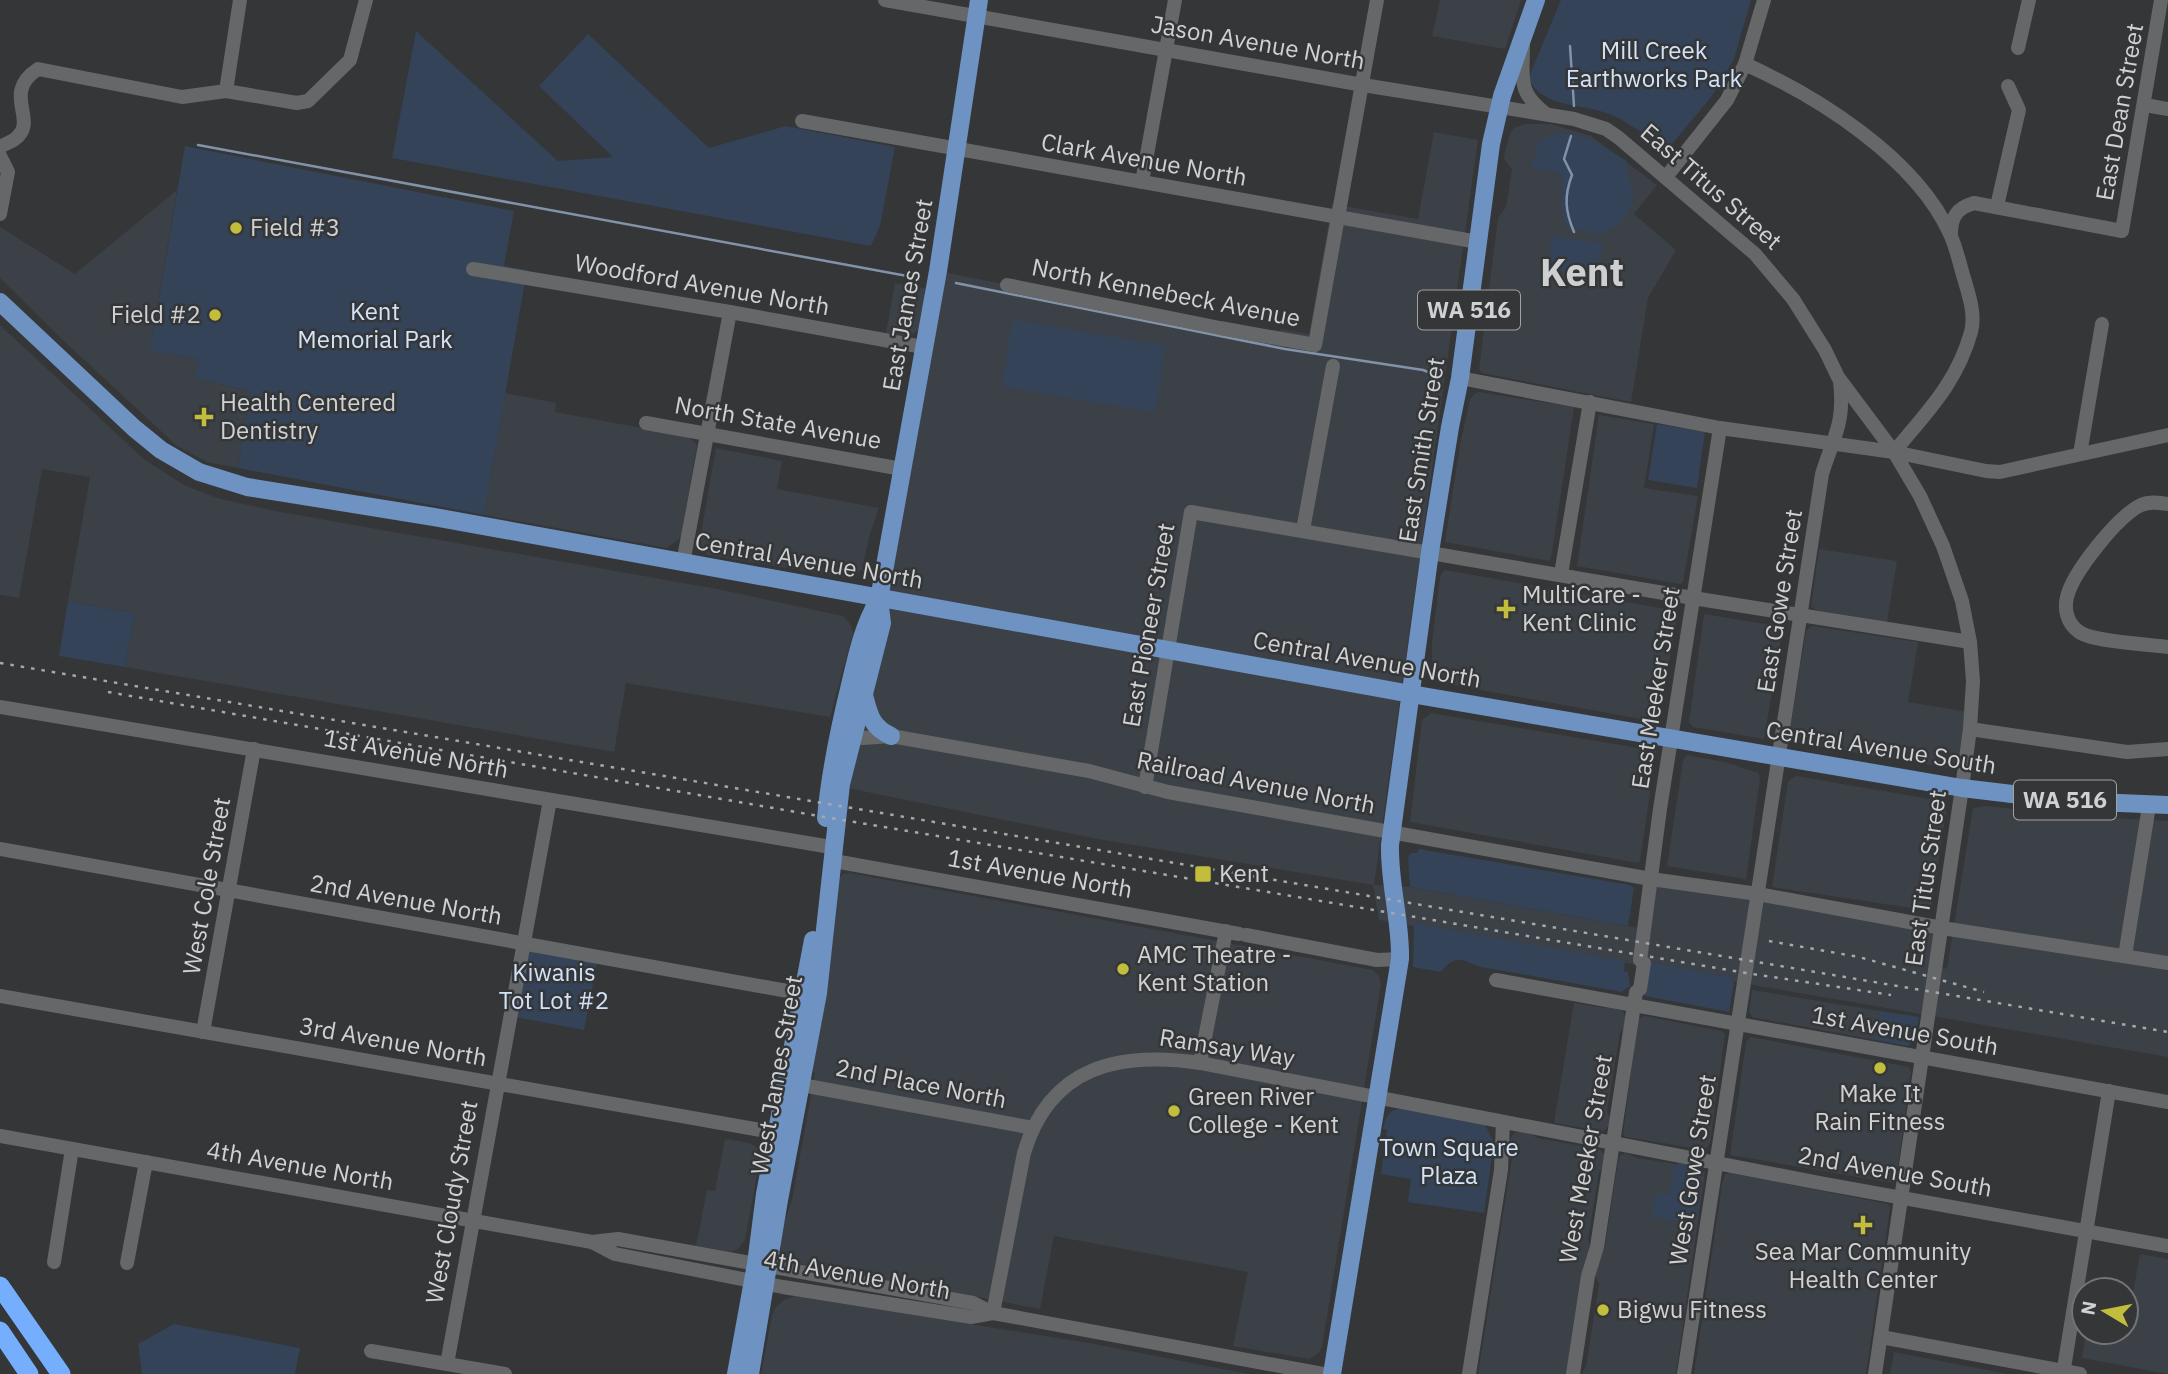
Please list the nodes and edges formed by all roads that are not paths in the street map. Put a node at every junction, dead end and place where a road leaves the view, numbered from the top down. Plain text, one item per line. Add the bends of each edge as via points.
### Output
1 (240, 0) edge
2 (366, 0) edge
3 (885, 0) edge
4 (1175, 0) edge
5 (1377, 0) edge
6 (1536, 0) edge
7 (1764, 0) edge
8 (2029, 0) edge
9 (2161, 0) edge
10 (978, 9) edge
11 (1524, 32) junction
12 (2018, 48) dead end
13 (1167, 50) junction
14 (1745, 64) junction
15 (1363, 85) junction
16 (2008, 86) dead end
17 (226, 91) junction
18 (2145, 105) junction
19 (1500, 108) junction
20 (2168, 109) edge
21 (1548, 114) junction
22 (802, 121) dead end
23 (0, 147) edge
24 (957, 150) junction
25 (0, 156) edge
26 (1666, 177) junction
27 (1143, 182) junction
28 (1997, 206) junction
29 (0, 214) edge
30 (1339, 217) junction
31 (1951, 234) junction
32 (1478, 242) junction
33 (474, 269) dead end
34 (1007, 285) dead end
35 (0, 302) edge
36 (730, 312) junction
37 (2102, 324) dead end
38 (923, 348) junction
39 (1333, 366) dead end
40 (1838, 377) junction
41 (1460, 379) junction
42 (1590, 402) junction
43 (646, 423) dead end
44 (1720, 428) junction
45 (708, 434) junction
46 (2168, 435) edge
47 (1833, 445) junction
48 (1894, 452) junction
49 (2080, 454) junction
50 (902, 468) junction
51 (2168, 504) edge
52 (1303, 530) junction
53 (1430, 552) junction
54 (683, 563) junction
55 (1561, 574) junction
56 (1693, 598) junction
57 (879, 599) junction
58 (1801, 616) junction
59 (1970, 642) junction
60 (2168, 647) edge
61 (1167, 649) junction
62 (864, 694) junction
63 (1411, 694) junction
64 (0, 707) edge
65 (1970, 729) junction
66 (853, 735) junction
67 (891, 736) junction
68 (1671, 737) junction
69 (254, 749) junction
70 (2168, 749) edge
71 (1779, 757) junction
72 (841, 784) joint
73 (1145, 786) junction
74 (1962, 788) junction
75 (550, 800) junction
76 (2168, 805) edge
77 (2149, 806) junction
78 (1392, 833) junction
79 (0, 849) edge
80 (829, 853) junction
81 (1651, 879) junction
82 (230, 891) junction
83 (1758, 894) junction
84 (1942, 928) junction
85 (1237, 934) junction
86 (523, 944) junction
87 (2125, 956) junction
88 (1641, 957) joint
89 (1400, 959) junction
90 (2168, 963) edge
91 (1746, 973) joint
92 (1496, 980) dead end
93 (804, 994) junction
94 (0, 996) edge
95 (1634, 998) junction
96 (799, 1024) junction
97 (1739, 1024) junction
98 (203, 1032) junction
99 (1924, 1057) junction
100 (1200, 1063) junction
101 (497, 1084) junction
102 (802, 1085) junction
103 (2109, 1091) junction
104 (1377, 1097) junction
105 (2168, 1102) edge
106 (1503, 1122) junction
107 (1033, 1128) junction
108 (778, 1133) junction
109 (0, 1136) edge
110 (1614, 1142) junction
111 (72, 1149) junction
112 (146, 1162) junction
113 (1717, 1162) junction
114 (1902, 1198) junction
115 (472, 1219) junction
116 (2086, 1230) junction
117 (2168, 1246) edge
118 (54, 1262) dead end
119 (127, 1263) dead end
120 (760, 1274) junction
121 (0, 1286) edge
122 (993, 1313) junction
123 (0, 1331) edge
124 (1881, 1337) junction
125 (371, 1351) dead end
126 (447, 1364) junction
127 (2063, 1372) edge
128 (29, 1374) edge
129 (61, 1374) edge
130 (505, 1374) edge
131 (736, 1374) edge
132 (750, 1374) edge
133 (1323, 1374) edge
134 (1332, 1374) edge
135 (1469, 1374) edge
136 (1573, 1374) edge
137 (1684, 1374) edge
138 (1875, 1374) edge
139 (2080, 1374) edge

1 - 17 street
2 - 17 street via 350,60 308,101
3 - 10 street, Jason Avenue North
4 - 13 street
5 - 15 street
6 - 11 main road, East Smith Street / WA 516
7 - 14 street
8 - 12 street
9 - 18 street, East Dean Street
10 - 13 street, Jason Avenue North
10 - 24 main road, East James Street
11 - 19 main road, East Smith Street / WA 516
11 - 21 street via 1525,91 1533,104
13 - 15 street, Jason Avenue North
13 - 27 street
14 - 26 street via 1727,100
14 - 31 street via 1815,99 1888,154 1919,185
15 - 19 street, Jason Avenue North
15 - 30 street
16 - 28 street via 2019,110
17 - 23 street via 182,97 38,69 25,77 20,89 22,131
18 - 20 street
18 - 28 street, East Dean Street via 2122,231
19 - 21 street, East Titus Street
19 - 32 main road, East Smith Street / WA 516
21 - 26 street, East Titus Street via 1606,129
22 - 24 street, Clark Avenue North
24 - 27 street, Clark Avenue North
24 - 38 main road, East James Street
25 - 29 street via 8,172
26 - 40 street, East Titus Street via 1775,276 1813,330
27 - 30 street, Clark Avenue North
28 - 31 street via 1963,206 1951,223
30 - 32 street, Clark Avenue North
30 - 34 street, North Kennebeck Avenue via 1315,345
31 - 48 street via 1972,309 1972,329 1945,390
32 - 41 main road, East Smith Street / WA 516
33 - 36 street, Woodford Avenue North
35 - 54 main road, Central Avenue North via 134,428 172,457 208,475 247,486
36 - 38 street, Woodford Avenue North
36 - 45 street
37 - 49 street
38 - 50 main road, East James Street
39 - 52 street
40 - 47 street, East Titus Street via 1841,420
40 - 48 street, East Titus Street
41 - 42 street
41 - 53 main road, East Smith Street / WA 516
42 - 44 street
42 - 55 street
43 - 45 street, North State Avenue
44 - 47 street
44 - 56 street, East Meeker Street
45 - 50 street, North State Avenue
45 - 54 street
46 - 49 street
47 - 48 street
47 - 58 street, East Gowe Street via 1822,474
48 - 49 street via 1986,471
48 - 59 street, East Titus Street via 1943,546
50 - 57 main road, East James Street
51 - 60 street via 2140,506 2100,542 2067,596 2066,612 2078,632 2091,638
52 - 53 street
52 - 61 street, East Pioneer Street via 1191,512
53 - 55 street
53 - 63 main road, East Smith Street / WA 516
54 - 57 main road, Central Avenue North
55 - 56 street
56 - 58 street
56 - 68 street, East Meeker Street
57 - 61 main road, Central Avenue North
57 - 62 main road, East James Street via 882,623
57 - 80 main road, East James Street via 867,620 838,731 828,788
58 - 59 street
58 - 71 street, East Gowe Street
59 - 65 street, East Titus Street
61 - 63 main road, Central Avenue North
61 - 73 street, East Pioneer Street
62 - 66 main road, East James Street
62 - 67 main road via 871,720
63 - 68 main road, Central Avenue North / WA 516
63 - 78 main road, East Smith Street
64 - 69 street, 1st Avenue North
65 - 70 street via 2127,752
65 - 74 street, East Titus Street
66 - 67 street, Railroad Avenue North
66 - 72 main road, East James Street
67 - 73 street, Railroad Avenue North via 1089,771
68 - 71 main road, Central Avenue South / WA 516
68 - 81 street, East Meeker Street
69 - 75 street, 1st Avenue North
69 - 82 street, West Cole Street
71 - 74 main road, Central Avenue South / WA 516
71 - 83 street, East Gowe Street
72 - 80 main road, West James Street
73 - 78 street, Railroad Avenue North
74 - 77 main road, Central Avenue South / WA 516
74 - 84 street, East Titus Street
75 - 80 street, 1st Avenue North
75 - 86 street, West Cloudy Street
76 - 77 main road, Central Avenue South / WA 516
77 - 87 street
78 - 81 street, Railroad Avenue North
78 - 89 main road, East Smith Street
79 - 82 street, 2nd Avenue North
80 - 85 street, 1st Avenue North
80 - 93 main road, West James Street
80 - 102 main road, West James Street via 819,988
81 - 83 street, Railroad Avenue North
81 - 88 street, East Meeker Street
82 - 86 street, 2nd Avenue North
82 - 98 street, West Cole Street
83 - 84 street, Railroad Avenue North
83 - 91 street, East Gowe Street
84 - 87 street, Railroad Avenue North
84 - 99 street, East Titus Street
85 - 89 street, 1st Avenue North via 1377,960
85 - 100 street
86 - 93 street, 2nd Avenue North
86 - 101 street, West Cloudy Street
87 - 90 street, Railroad Avenue North
88 - 95 street, West Meeker Street via 1640,989
89 - 104 main road, East Smith Street
91 - 97 street, West Gowe Street
92 - 95 street
93 - 96 main road, West James Street
94 - 98 street, 3rd Avenue North
95 - 97 street, 1st Avenue South
95 - 110 street, West Meeker Street
96 - 102 main road via 803,1036 796,1077
96 - 108 main road, West James Street
97 - 99 street, 1st Avenue South
97 - 113 street, West Gowe Street
98 - 101 street, 3rd Avenue North
99 - 103 street, 1st Avenue South
99 - 114 street, East Titus Street
100 - 104 street, Ramsay Way
100 - 107 street, Ramsay Way via 1130,1059 1092,1070 1054,1097
101 - 108 street, 3rd Avenue North
101 - 115 street, West Cloudy Street
102 - 107 street, 2nd Place North
102 - 120 main road, West James Street
103 - 105 street, 1st Avenue South
103 - 116 street
104 - 106 street
104 - 134 main road, East Smith Street
106 - 110 street
106 - 135 street via 1501,1170
107 - 122 street, Ramsay Way via 1024,1153
108 - 120 main road, West James Street via 765,1194
109 - 111 street, 4th Avenue North
110 - 113 street, 2nd Avenue South
110 - 136 street, West Meeker Street
111 - 112 street, 4th Avenue North
111 - 118 street
112 - 115 street, 4th Avenue North
112 - 119 street
113 - 114 street, 2nd Avenue South
113 - 137 street, West Gowe Street
114 - 116 street, 2nd Avenue South
114 - 124 street, East Titus Street
115 - 120 street, 4th Avenue North via 592,1242 615,1254
115 - 126 street, West Cloudy Street
116 - 117 street, 2nd Avenue South
116 - 127 street
120 - 122 street, 4th Avenue North via 973,1303
120 - 131 main road, West James Street
120 - 132 main road, West James Street
121 - 129 highway
122 - 133 street, 4th Avenue North
123 - 128 highway
124 - 127 street
124 - 138 street, East Titus Street
125 - 126 street
126 - 130 street
127 - 139 street

